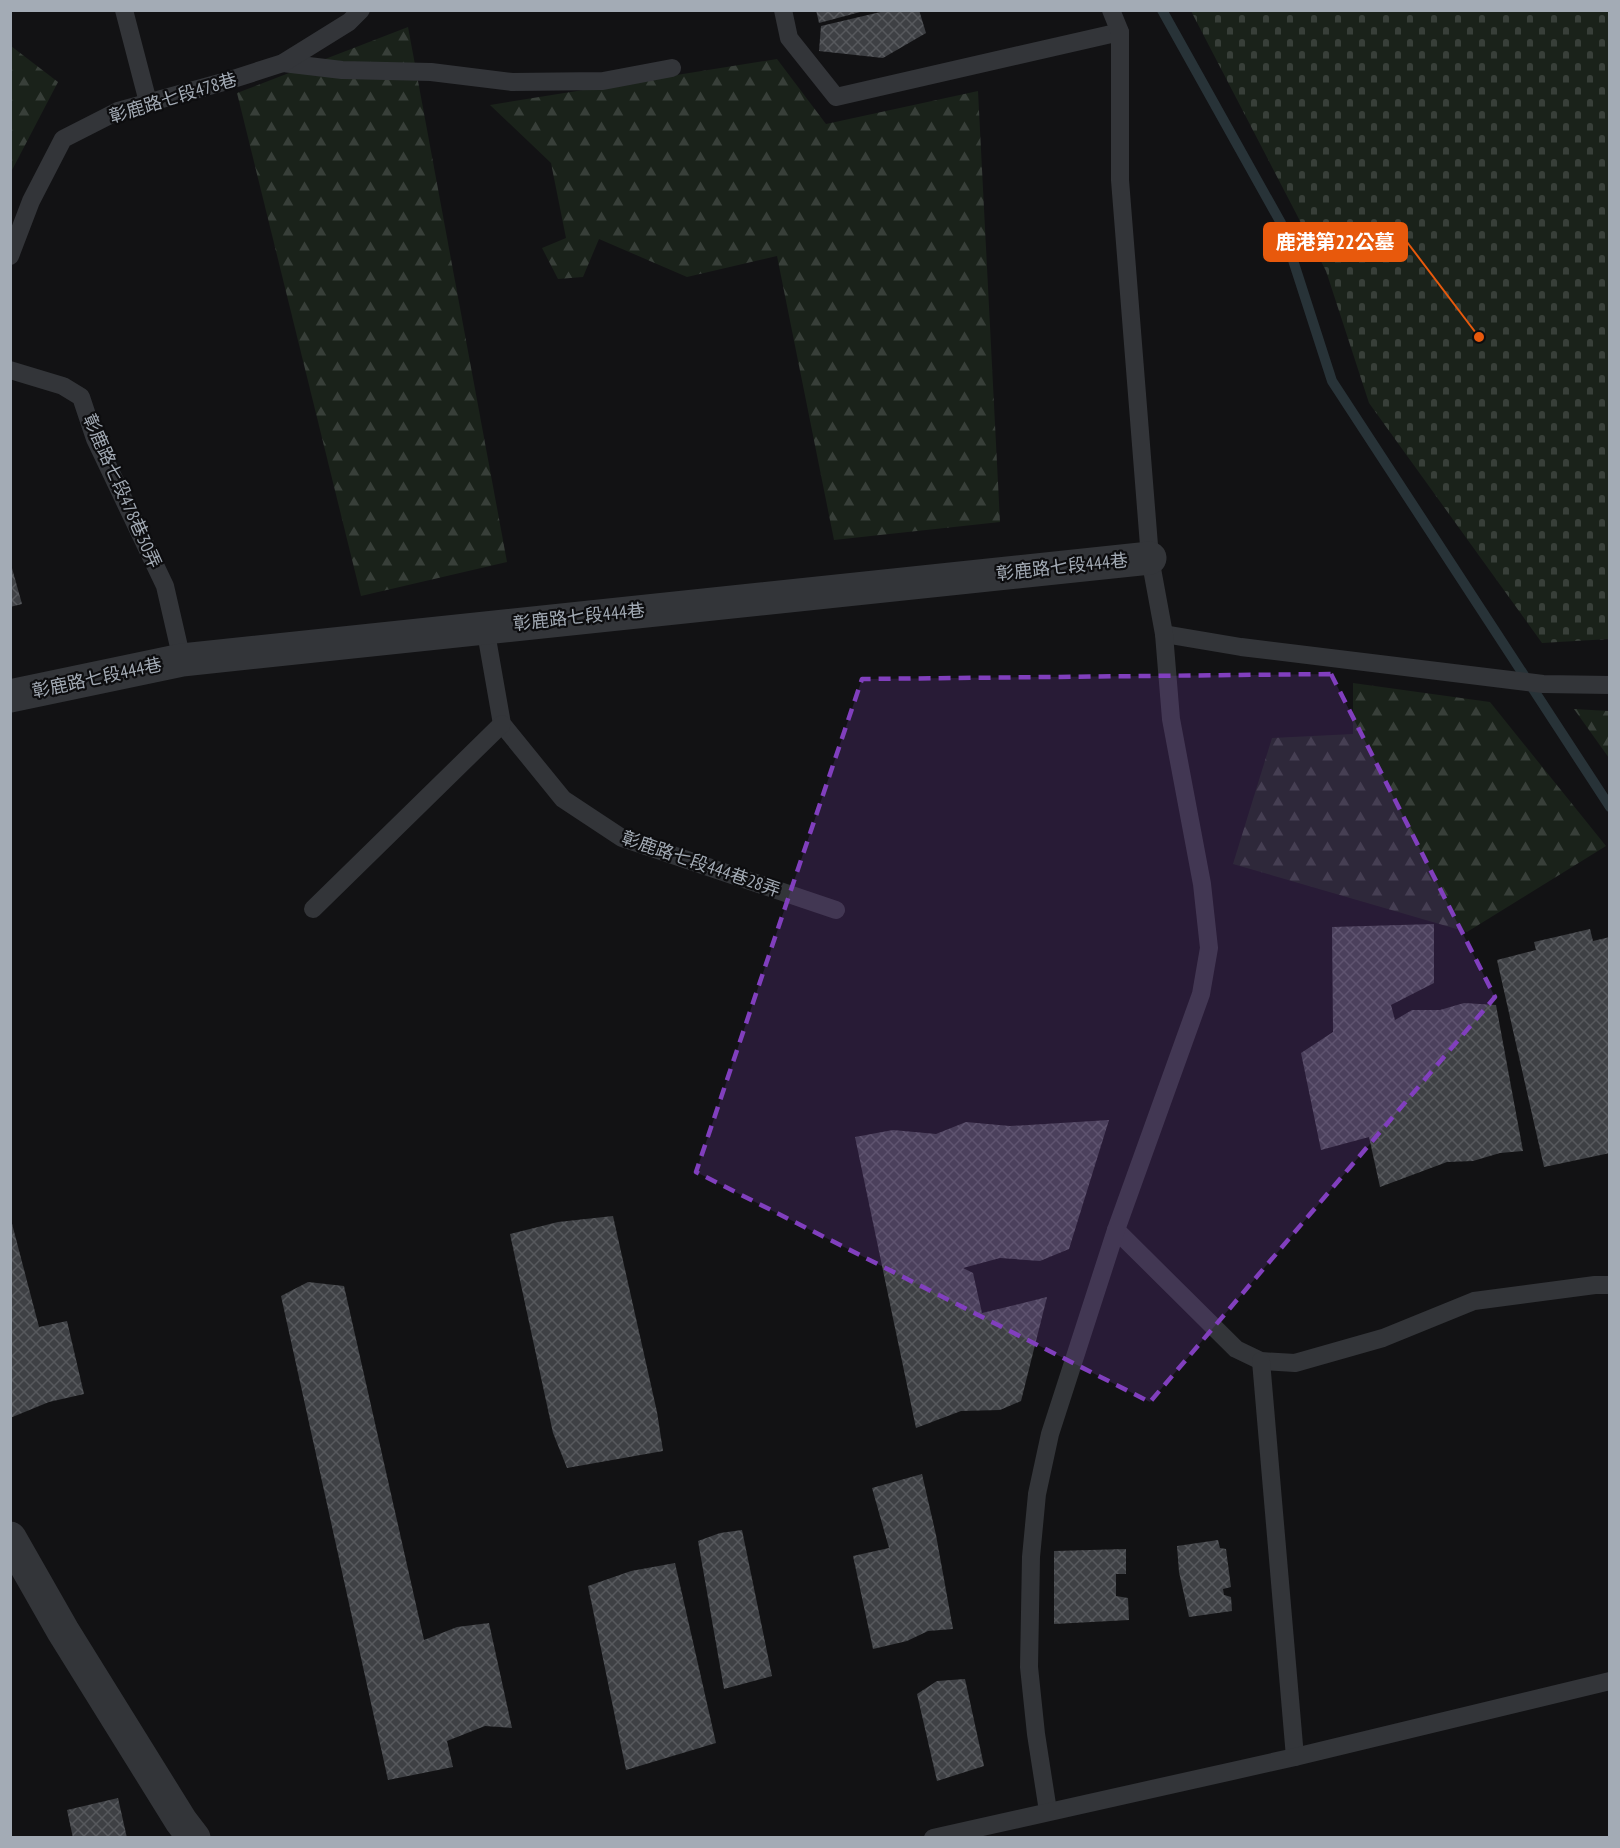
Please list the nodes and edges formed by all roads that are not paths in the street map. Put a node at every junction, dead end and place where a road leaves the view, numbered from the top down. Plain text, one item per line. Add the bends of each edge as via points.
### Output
1 (124, 10) edge
2 (361, 10) edge
3 (783, 10) edge
4 (1111, 10) edge
5 (1120, 32) junction
6 (283, 63) junction
7 (672, 68) dead end
8 (148, 102) junction
9 (10, 256) edge
10 (10, 370) edge
11 (1150, 558) junction
12 (485, 627) junction
13 (1164, 634) junction
14 (182, 660) junction
15 (1610, 685) edge
16 (10, 696) edge
17 (502, 724) junction
18 (313, 909) dead end
19 (836, 910) dead end
20 (1116, 1230) junction
21 (1610, 1286) edge
22 (1261, 1361) junction
23 (10, 1538) edge
24 (1610, 1681) edge
25 (1295, 1757) junction
26 (1048, 1811) junction
27 (194, 1838) edge
28 (933, 1838) edge

1 - 8 lane
2 - 6 lane, 彰鹿路七段478巷 via 349,22
3 - 5 lane via 789,38 836,97
4 - 5 lane
5 - 11 lane via 1120,180
6 - 7 lane via 342,70 431,72 512,82 603,81
6 - 8 lane, 彰鹿路七段478巷
8 - 9 lane, 彰鹿路七段478巷 via 118,111 63,139 31,201
10 - 14 lane, 彰鹿路七段478巷30弄 via 63,386 81,397 95,439 165,586
11 - 12 street, 彰鹿路七段444巷
11 - 13 lane
12 - 14 street, 彰鹿路七段444巷
12 - 17 lane, 彰鹿路七段444巷28弄
13 - 15 lane via 1543,684
13 - 20 lane via 1171,719 1202,884 1209,948 1201,994
14 - 16 street, 彰鹿路七段444巷
17 - 18 lane
17 - 19 lane, 彰鹿路七段444巷28弄 via 562,799 622,838
20 - 22 lane via 1236,1349
20 - 26 lane via 1050,1434 1037,1494 1031,1557 1029,1667
21 - 22 lane via 1474,1301 1383,1338 1317,1357 1295,1363
22 - 25 lane
23 - 27 street via 63,1631
24 - 25 lane
25 - 26 lane
26 - 28 lane

